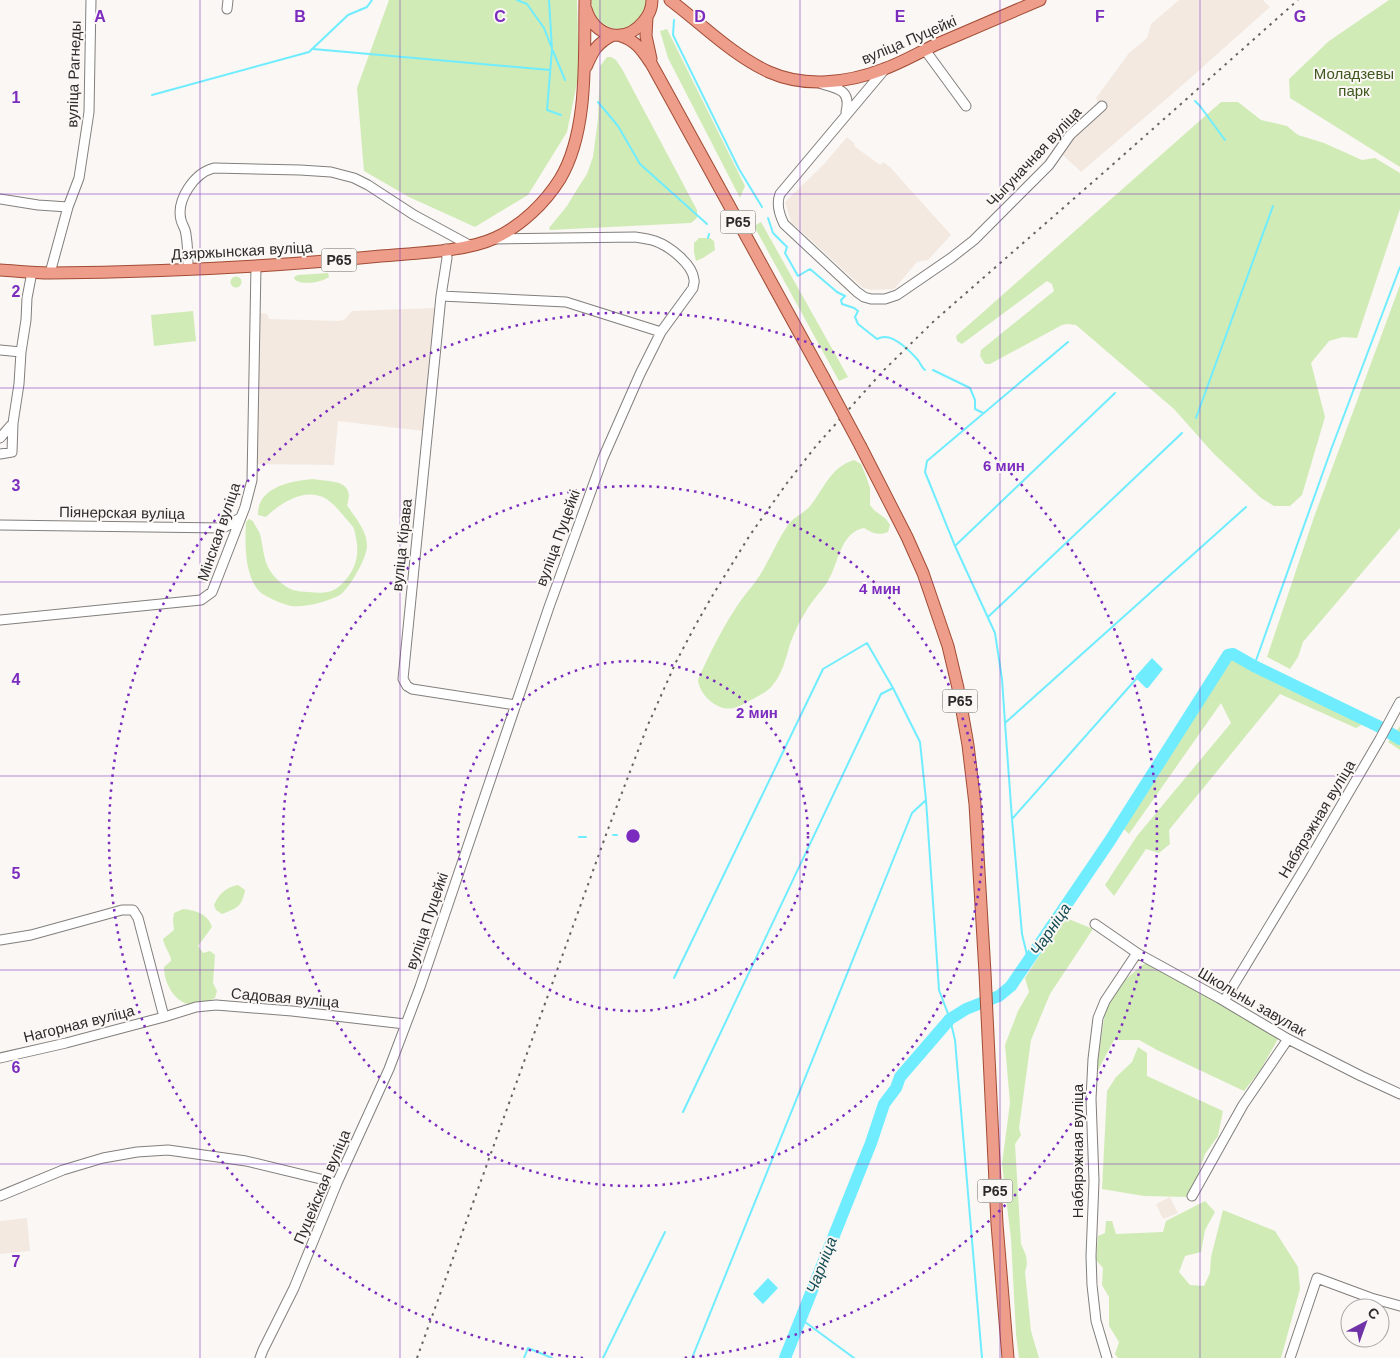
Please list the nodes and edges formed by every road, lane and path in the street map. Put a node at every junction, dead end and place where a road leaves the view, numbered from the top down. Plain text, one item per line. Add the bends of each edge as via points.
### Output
1 (91, 0) edge
2 (670, 0) edge
3 (1040, 0) edge
4 (585, 1) edge
5 (650, 8) edge
6 (685, 11) junction
7 (617, 35) junction
8 (925, 50) junction
9 (652, 65) junction
10 (885, 69) junction
11 (583, 73) junction
12 (814, 82) junction
13 (966, 106) dead end
14 (1102, 106) dead end
15 (845, 115) junction
16 (0, 199) edge
17 (68, 207) junction
18 (494, 239) junction
19 (471, 246) junction
20 (446, 250) junction
21 (256, 266) junction
22 (0, 270) edge
23 (188, 270) junction
24 (32, 272) junction
25 (50, 273) junction
26 (442, 296) junction
27 (661, 332) junction
28 (0, 350) edge
29 (21, 352) junction
30 (13, 423) junction
31 (0, 438) edge
32 (0, 454) edge
33 (240, 518) junction
34 (0, 525) edge
35 (0, 620) edge
36 (516, 705) junction
37 (1399, 709) edge
38 (1095, 924) dead end
39 (0, 940) edge
40 (1137, 953) junction
41 (1224, 1001) junction
42 (164, 1017) junction
43 (405, 1024) junction
44 (1288, 1039) junction
45 (0, 1058) edge
46 (1400, 1094) edge
47 (337, 1183) junction
48 (0, 1196) edge
49 (1192, 1196) dead end
50 (1400, 1306) edge
51 (260, 1358) edge
52 (1008, 1358) edge
53 (1106, 1358) edge
54 (1290, 1358) edge

1 - 17 street, вуліца Рагнеды via 89,112 79,178
2 - 6 main road, вуліца Пуцейкі
3 - 8 main road, вуліца Пуцейкі
4 - 7 main road, Р65 via 586,11 596,27
4 - 11 main road, Дзяржынская вуліца / Р65
5 - 6 main road, вуліца Пуцейкі via 670,7
5 - 7 main road, Р65 via 636,29 629,34
5 - 9 main road, Р65 via 646,36
6 - 12 main road, вуліца Пуцейкі via 769,72
7 - 9 main road, Р65 via 631,39
7 - 11 main road, Дзяржынская вуліца / Р65 via 604,40 593,50
8 - 10 main road, вуліца Пуцейкі
8 - 13 street
9 - 52 main road, Р65, bridge via 862,447 923,573 948,646 968,745 975,804 996,1224
10 - 12 main road, вуліца Пуцейкі via 847,79
10 - 15 street, Чыгуначная вуліца
11 - 18 main road, Дзяржынская вуліца / Р65 via 578,129 560,179 528,216
12 - 15 street via 845,94 848,103
14 - 15 street, Чыгуначная вуліца via 1070,135 1049,166 974,240 897,295 885,299 871,299 857,292 784,224 780,216 780,194
16 - 17 street
17 - 25 street, вуліца Рагнеды
18 - 19 main road, Дзяржынская вуліца / Р65
18 - 27 street, вуліца Пуцейкі via 636,237 668,247 689,267 694,280 693,288
19 - 20 main road, Дзяржынская вуліца / Р65
19 - 23 street via 354,178 331,172 214,168 193,180 181,206
20 - 21 main road, Дзяржынская вуліца / Р65
20 - 26 street, вуліца Кірава
21 - 23 main road, Дзяржынская вуліца / Р65
21 - 33 street, Мінская вуліца via 252,480
22 - 24 main road, Дзяржынская вуліца / Р65
23 - 25 main road, Дзяржынская вуліца / Р65
24 - 25 main road, Дзяржынская вуліца / Р65
24 - 29 street
26 - 27 street via 566,302
26 - 36 street, вуліца Кірава via 403,679 412,689
27 - 36 street, вуліца Пуцейкі via 603,458
28 - 29 street
29 - 30 street
30 - 31 street
30 - 32 street via 12,452
33 - 34 street, Піянерская вуліца via 223,528
33 - 35 street, Мінская вуліца via 212,592 201,600
36 - 43 street, вуліца Пуцейкі
37 - 41 street, Набярэжная вуліца
38 - 40 street, Школьны завулак
39 - 42 street via 133,910 138,918
40 - 41 street, Школьны завулак
40 - 53 street, Набярэжная вуліца via 1105,1000 1098,1018 1093,1058 1092,1284 1096,1321
41 - 44 street, Школьны завулак
42 - 43 street, Садовая вуліца via 196,1006 216,1006
42 - 45 street, Нагорная вуліца
43 - 47 street, Пуцейская вуліца via 389,1069
44 - 46 street, Школьны завулак
44 - 49 street via 1243,1105
47 - 48 street via 246,1161 168,1150 104,1158 63,1170
47 - 51 street, Пуцейская вуліца via 294,1288
50 - 54 street via 1317,1278

